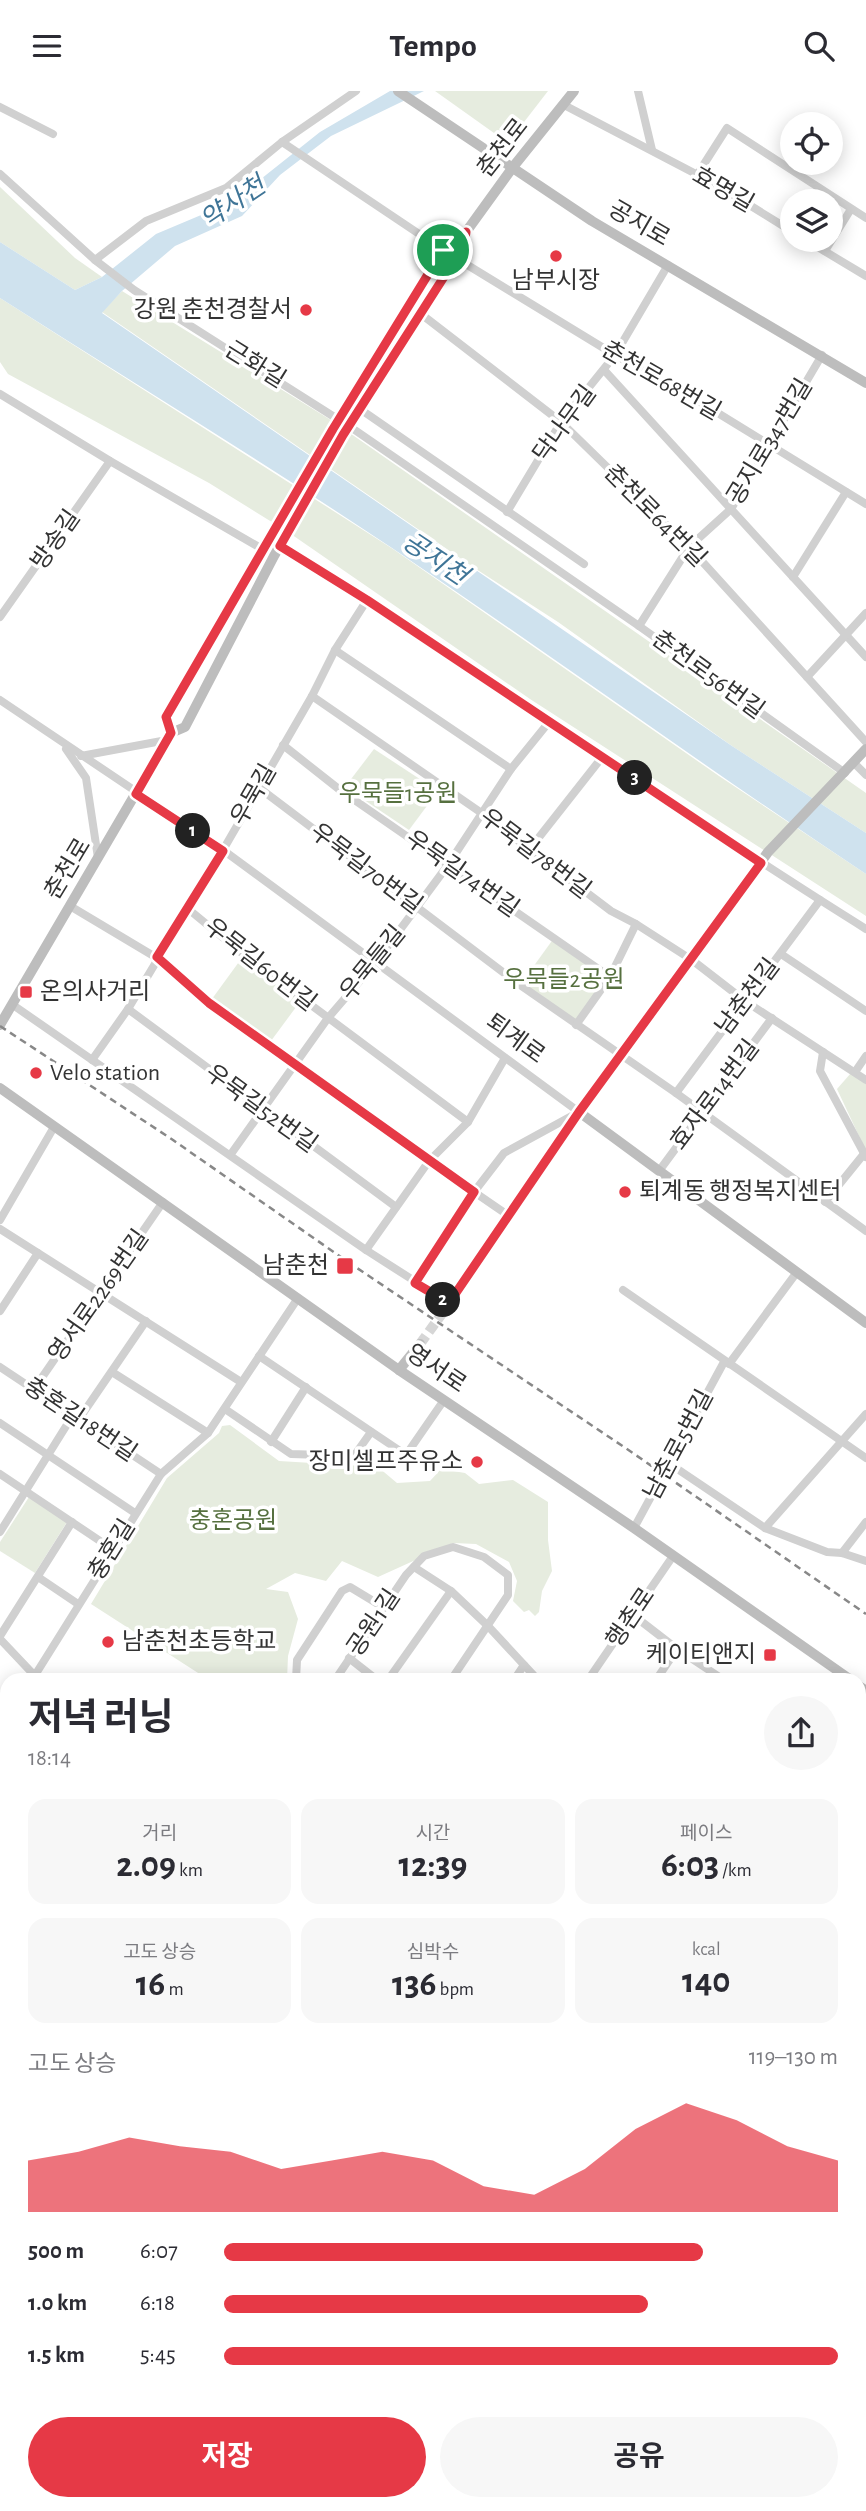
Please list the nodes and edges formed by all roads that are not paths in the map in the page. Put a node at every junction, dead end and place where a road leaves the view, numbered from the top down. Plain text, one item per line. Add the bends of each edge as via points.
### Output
1 (356, 91) edge
2 (398, 91) edge
3 (574, 91) edge
4 (638, 91) edge
5 (564, 105) junction
6 (0, 107) edge
7 (53, 134) dead end
8 (285, 144) junction
9 (652, 151) junction
10 (513, 167) junction
11 (0, 174) edge
12 (697, 175) junction
13 (851, 209) junction
14 (866, 218) edge
15 (843, 222) edge
16 (780, 224) edge
17 (466, 232) junction
18 (443, 250) junction
19 (827, 252) edge
20 (456, 258) junction
21 (98, 262) junction
22 (668, 265) junction
23 (866, 276) edge
24 (421, 314) junction
25 (615, 355) junction
26 (822, 355) junction
27 (604, 371) junction
28 (866, 383) edge
29 (0, 394) edge
30 (359, 409) junction
31 (561, 422) junction
32 (341, 428) junction
33 (768, 445) junction
34 (110, 461) junction
35 (846, 492) junction
36 (866, 504) edge
37 (731, 509) junction
38 (507, 512) junction
39 (283, 529) junction
40 (280, 546) junction
41 (689, 547) junction
42 (264, 550) junction
43 (584, 564) dead end
44 (793, 577) junction
45 (571, 579) joint
46 (367, 600) junction
47 (866, 613) edge
48 (0, 617) edge
49 (639, 626) junction
50 (846, 636) junction
51 (335, 650) junction
52 (866, 657) edge
53 (807, 677) junction
54 (313, 697) junction
55 (0, 700) edge
56 (549, 722) junction
57 (169, 737) junction
58 (60, 741) junction
59 (866, 742) edge
60 (282, 745) junction
61 (866, 749) edge
62 (603, 755) junction
63 (81, 756) junction
64 (854, 763) junction
65 (511, 769) junction
66 (842, 775) junction
67 (866, 775) edge
68 (258, 787) junction
69 (136, 794) junction
70 (483, 814) junction
71 (223, 851) junction
72 (530, 851) junction
73 (98, 859) junction
74 (761, 863) junction
75 (448, 865) junction
76 (820, 901) junction
77 (70, 906) junction
78 (417, 907) junction
79 (187, 908) junction
80 (636, 924) junction
81 (866, 929) edge
82 (781, 954) junction
83 (157, 957) junction
84 (692, 960) junction
85 (376, 962) junction
86 (610, 977) junction
87 (744, 1001) junction
88 (13, 1005) junction
89 (128, 1009) junction
90 (866, 1011) edge
91 (328, 1018) junction
92 (772, 1018) junction
93 (0, 1025) edge
94 (576, 1025) junction
95 (823, 1052) junction
96 (621, 1055) junction
97 (866, 1056) edge
98 (505, 1058) junction
99 (92, 1060) junction
100 (293, 1064) junction
101 (855, 1072) junction
102 (866, 1080) edge
103 (0, 1089) edge
104 (676, 1093) junction
105 (262, 1110) junction
106 (579, 1112) junction
107 (701, 1112) junction
108 (468, 1122) junction
109 (54, 1126) junction
110 (230, 1154) junction
111 (865, 1156) edge
112 (429, 1161) junction
113 (659, 1171) junction
114 (474, 1192) junction
115 (163, 1202) junction
116 (825, 1202) junction
117 (396, 1207) junction
118 (509, 1216) junction
119 (0, 1220) edge
120 (0, 1229) edge
121 (866, 1231) edge
122 (366, 1250) junction
123 (37, 1253) junction
124 (797, 1272) junction
125 (415, 1283) junction
126 (623, 1290) dead end
127 (101, 1292) junction
128 (298, 1297) junction
129 (449, 1304) joint
130 (0, 1311) edge
131 (146, 1321) junction
132 (866, 1323) edge
133 (420, 1343) tunnel mouth
134 (259, 1356) junction
135 (727, 1363) junction
136 (0, 1367) edge
137 (399, 1370) junction
138 (112, 1372) junction
139 (241, 1383) junction
140 (306, 1387) junction
141 (34, 1389) junction
142 (444, 1400) junction
143 (225, 1409) junction
144 (866, 1414) edge
145 (76, 1417) junction
146 (0, 1423) edge
147 (371, 1431) junction
148 (208, 1433) junction
149 (271, 1442) junction
150 (841, 1442) junction
151 (47, 1454) junction
152 (866, 1458) edge
153 (670, 1464) junction
154 (0, 1474) edge
155 (161, 1474) junction
156 (25, 1492) junction
157 (135, 1513) junction
158 (72, 1522) junction
159 (866, 1522) edge
160 (634, 1528) junction
161 (765, 1528) junction
162 (0, 1532) edge
163 (112, 1549) junction
164 (842, 1553) junction
165 (673, 1556) junction
166 (866, 1561) edge
167 (414, 1567) junction
168 (38, 1577) junction
169 (451, 1591) junction
170 (78, 1604) junction
171 (383, 1607) junction
172 (633, 1615) junction
173 (488, 1626) junction
174 (0, 1638) edge
175 (677, 1649) junction
176 (349, 1658) junction
177 (524, 1665) junction
178 (29, 1673) edge
179 (36, 1673) edge
180 (296, 1673) edge
181 (339, 1673) edge
182 (368, 1673) edge
183 (393, 1673) edge
184 (456, 1673) edge
185 (519, 1673) edge
186 (531, 1673) edge
187 (593, 1673) edge
188 (661, 1673) edge
189 (713, 1673) edge
190 (839, 1673) edge

1 - 8 street
2 - 10 street, 공지로
3 - 5 street, 춘천로
4 - 9 street
5 - 9 street, 효명길
5 - 10 street, 춘천로
6 - 7 street
8 - 18 street
8 - 21 street via 226,188 146,221
9 - 12 street, 효명길
10 - 17 street, 춘천로
10 - 22 street, 공지로
11 - 21 street
12 - 13 street via 727,128
12 - 16 street, 효명길
13 - 14 street
13 - 15 street
17 - 18 street, 춘천로
17 - 20 street, 춘천로
18 - 32 street, 춘천로
19 - 23 street
20 - 24 street, 춘천로
20 - 25 street, 춘천로68번길
21 - 32 street, 근화길
22 - 25 street, 닥나무길
22 - 26 street, 공지로
24 - 30 street, 춘천로
24 - 31 street, 춘천로64번길
25 - 27 street, 닥나무길
25 - 33 street, 춘천로68번길
26 - 28 street, 공지로
26 - 33 street, 공지로347번길
27 - 31 street, 닥나무길
27 - 37 street
29 - 34 street
30 - 32 street, 춘천로
30 - 38 street
31 - 38 street, 닥나무길
31 - 41 street, 춘천로64번길
32 - 39 street
32 - 45 street, 근화길
33 - 35 street, 춘천로68번길
33 - 37 street, 공지로347번길
34 - 42 street
34 - 48 street, 방송길
35 - 36 street, 춘천로68번길
35 - 44 street
37 - 41 street, 공지로347번길
37 - 44 street
38 - 43 street
39 - 40 street, 춘천로
39 - 42 street, 춘천로
40 - 46 street
40 - 57 street, 춘천로 via 185,727
41 - 49 street, 공지로347번길
41 - 53 street, 춘천로64번길
42 - 57 street, 춘천로 via 166,717
44 - 50 street
45 - 49 street, 춘천로56번길
46 - 51 street, 우묵길
46 - 56 street
47 - 50 street
49 - 66 street, 춘천로56번길
50 - 52 street
50 - 53 street
51 - 54 street, 우묵길
51 - 65 street
53 - 59 street, 춘천로64번길
54 - 60 street, 우묵길
54 - 70 street, 우묵길78번길
55 - 58 street
56 - 62 street
56 - 65 street, 우묵들길
57 - 63 street
57 - 69 street, 춘천로
58 - 63 street
58 - 73 street via 86,778
60 - 68 street, 우묵길
60 - 75 street, 우묵길74번길
61 - 64 street
62 - 72 street
62 - 74 street
63 - 69 street
64 - 66 street
64 - 67 street
65 - 70 street, 우묵들길
66 - 74 street
68 - 71 street, 우묵길
68 - 78 street, 우묵길70번길
69 - 71 street, 퇴계로
69 - 73 street, 춘천로
70 - 72 street, 우묵길78번길
70 - 75 street, 우묵들길
71 - 79 street, 우묵길
71 - 85 street, 퇴계로
72 - 80 street, 우묵길78번길
73 - 77 street, 춘천로
74 - 76 street
74 - 84 street
75 - 78 street, 우묵들길
75 - 86 street, 우묵길74번길
76 - 81 street
76 - 82 street, 남춘천길
77 - 83 street
77 - 88 street, 춘천로
78 - 85 street, 우묵들길
78 - 94 street, 우묵길70번길
79 - 83 street, 우묵길
79 - 91 street, 우묵길60번길
80 - 84 street, 우묵길78번길
80 - 86 street
82 - 87 street, 남춘천길
82 - 90 street
83 - 89 street, 우묵길
83 - 100 street via 209,1003
84 - 87 street, 효자로14번길
84 - 96 street
85 - 91 street, 우묵들길
85 - 98 street, 퇴계로
86 - 94 street
87 - 92 street, 효자로14번길
87 - 104 street, 남춘천길
88 - 93 street, 춘천로
88 - 99 street
89 - 99 street, 우묵길
89 - 105 street, 우묵길52번길
91 - 100 street, 우묵들길
91 - 108 street, 우묵길60번길
92 - 95 street, 효자로14번길
92 - 107 street, 효자로14번길
94 - 96 street, 우묵길70번길
95 - 101 street, 효자로14번길
95 - 111 street via 820,1071
96 - 104 street
96 - 106 street
97 - 101 street
98 - 106 street, 퇴계로
98 - 108 street
99 - 110 street
100 - 105 street, 우묵들길
100 - 112 street
101 - 102 street, 효자로14번길
103 - 109 street, 영서로
104 - 107 street
105 - 110 street, 우묵들길
105 - 117 street, 우묵길52번길
106 - 113 street, 퇴계로
106 - 114 street via 504,1153
106 - 118 street
107 - 113 street, 효자로14번길
107 - 116 street
108 - 112 street
109 - 115 street, 영서로
109 - 119 street
110 - 122 street
111 - 116 street
112 - 114 street
112 - 117 street
113 - 124 street, 퇴계로
114 - 118 street
114 - 125 street
115 - 127 street, 영서로2269번길
115 - 128 street, 영서로
116 - 121 street
117 - 122 street
118 - 129 street
120 - 123 street
122 - 125 street
123 - 127 street
123 - 130 street
124 - 132 street, 퇴계로
124 - 135 street, 남춘로5번길
125 - 129 street
126 - 135 street, 남춘로5번길
127 - 131 street
127 - 141 street, 영서로2269번길
128 - 134 street, 충혼길
128 - 137 street, 영서로
131 - 138 street
131 - 139 street
133 - 137 street
134 - 139 street, 충혼길
134 - 140 street
135 - 150 street, 남춘로5번길
135 - 153 street, 남춘로5번길
136 - 141 street, 충혼길18번길
137 - 142 street, 영서로
138 - 145 street
138 - 148 street
139 - 143 street, 충혼길
140 - 147 street
140 - 149 street
141 - 145 street, 충혼길18번길
142 - 147 street via 406,1455
142 - 160 street, 영서로
143 - 148 street, 충혼길
143 - 149 street
144 - 150 street
145 - 151 street
145 - 155 street, 충혼길18번길
146 - 151 street
147 - 149 street via 354,1456 291,1454
148 - 155 street, 충혼길
150 - 152 street, 남춘로5번길
150 - 161 street
151 - 156 street
151 - 157 street
153 - 160 street, 남춘로5번길
153 - 161 street
154 - 156 street
155 - 157 street, 충혼길
156 - 158 street
156 - 162 street
157 - 163 street, 충혼길
158 - 163 street
158 - 168 street
159 - 164 street
160 - 165 street, 영서로
161 - 164 street via 827,1552
163 - 170 street, 충혼길
164 - 166 street
165 - 172 street, 행촌로
165 - 190 street, 영서로
167 - 169 street
167 - 171 street, 공원1길
167 - 173 street via 424,1556 453,1547 484,1557 509,1574 508,1595
168 - 170 street
168 - 174 street
169 - 173 street
169 - 183 street
170 - 179 street, 충혼길
171 - 176 street, 공원1길
171 - 180 street via 350,1587 342,1591 297,1660
172 - 175 street
172 - 187 street, 행촌로
173 - 177 street
173 - 184 street
174 - 178 street
175 - 188 street
175 - 189 street
176 - 181 street, 공원1길
176 - 182 street
177 - 185 street
177 - 186 street

